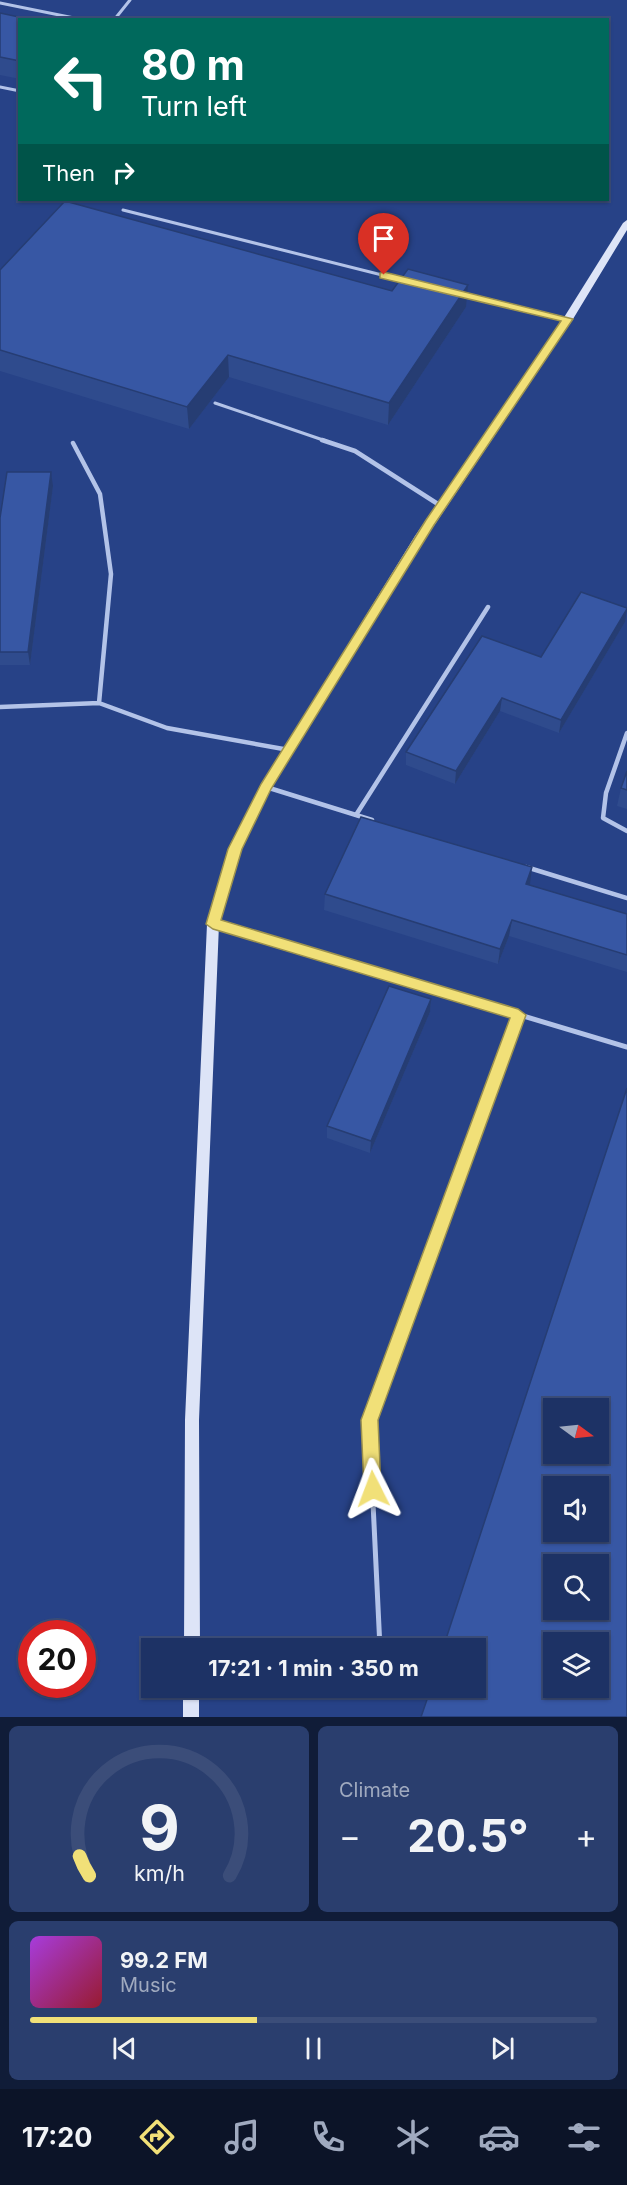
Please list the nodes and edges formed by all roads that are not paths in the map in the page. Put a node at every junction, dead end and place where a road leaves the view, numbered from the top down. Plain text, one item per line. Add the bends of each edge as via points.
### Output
1 (130, 0) edge
2 (0, 3) edge
3 (74, 18) edge
4 (116, 18) edge
5 (0, 87) edge
6 (18, 91) edge
7 (123, 210) dead end
8 (627, 223) edge
9 (407, 281) edge
10 (453, 292) edge
11 (568, 319) junction
12 (215, 403) dead end
13 (73, 443) dead end
14 (441, 506) junction
15 (488, 607) dead end
16 (99, 703) junction
17 (0, 707) edge
18 (627, 733) edge
19 (289, 750) junction
20 (266, 787) junction
21 (356, 815) junction
22 (379, 822) edge
23 (627, 831) edge
24 (514, 863) edge
25 (627, 898) edge
26 (213, 924) junction
27 (518, 1015) junction
28 (627, 1047) edge
29 (192, 1638) edge
30 (380, 1638) edge
31 (192, 1698) edge
32 (193, 1714) edge

1 - 4 lane
2 - 3 lane
5 - 6 lane
7 - 9 lane
8 - 11 street
10 - 11 lane
11 - 14 street
12 - 14 lane via 356,451
13 - 16 lane via 100,494 111,574
14 - 19 street
15 - 21 lane
16 - 17 lane
16 - 19 lane via 167,728
18 - 23 lane via 606,793 603,818
19 - 20 street
20 - 21 lane
20 - 26 street via 235,849
21 - 22 lane
24 - 25 lane
26 - 27 lane
26 - 29 street via 192,1420
27 - 28 lane
27 - 30 lane via 369,1420
31 - 32 street

